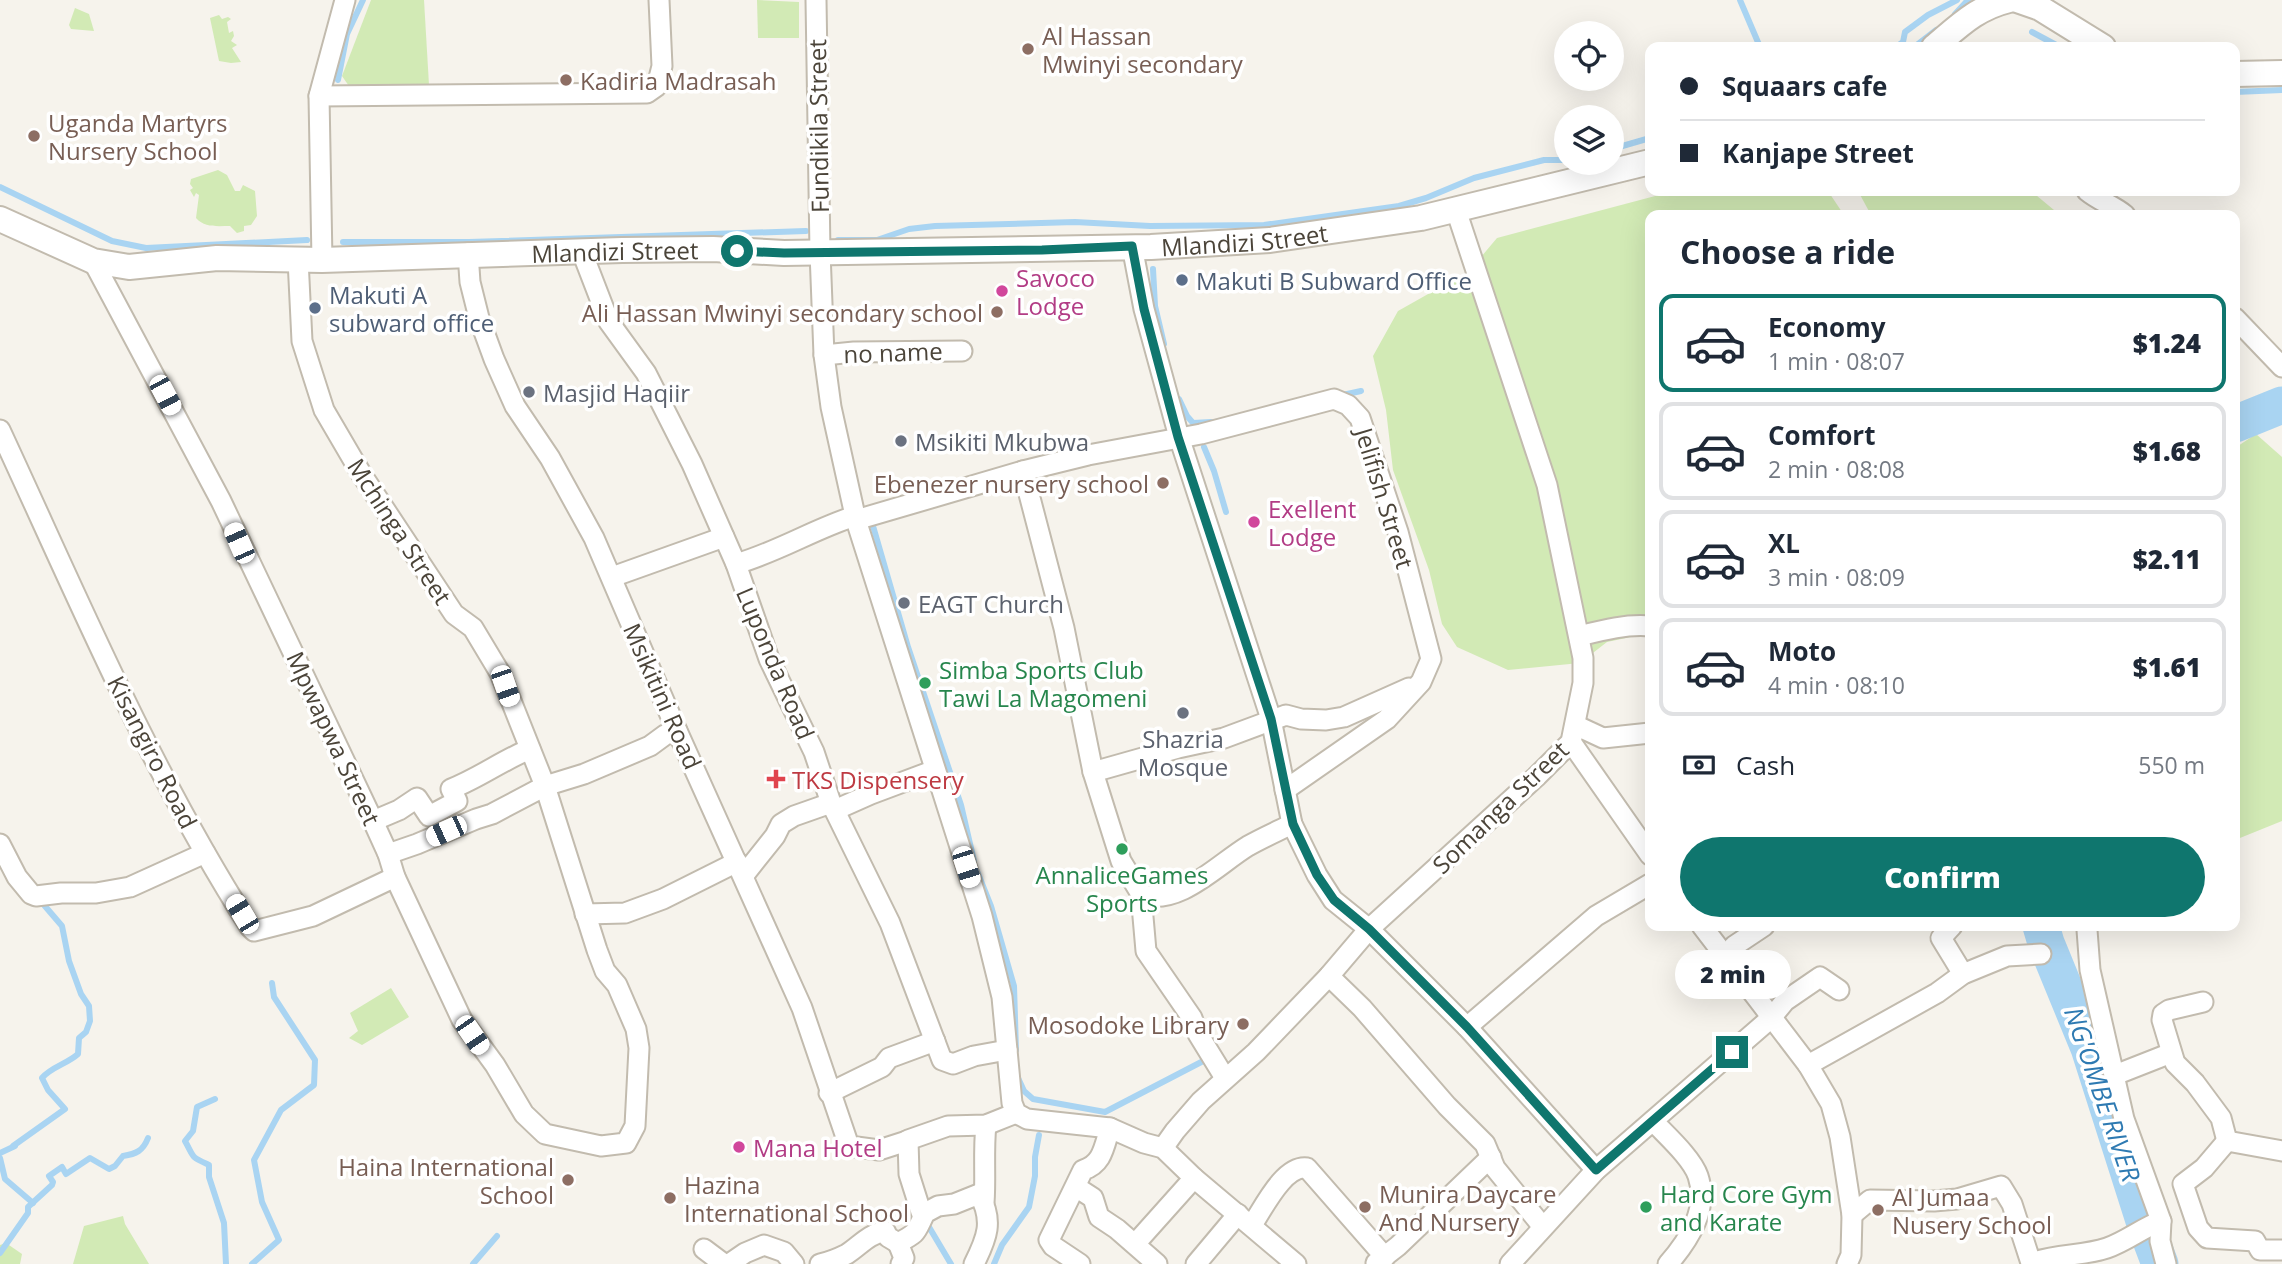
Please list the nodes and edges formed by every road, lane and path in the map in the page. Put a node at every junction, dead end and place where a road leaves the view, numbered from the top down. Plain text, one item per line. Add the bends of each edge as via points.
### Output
1 (344, 0) edge
2 (659, 0) edge
3 (816, 0) edge
4 (2009, 0) edge
5 (2017, 0) edge
6 (1940, 42) edge
7 (2095, 42) edge
8 (2282, 73) edge
9 (2240, 74) edge
10 (319, 96) junction
11 (1645, 163) edge
12 (2093, 196) edge
13 (1455, 210) junction
14 (2117, 210) edge
15 (0, 219) edge
16 (1132, 246) junction
17 (582, 252) junction
18 (820, 252) junction
19 (468, 253) junction
20 (310, 260) junction
21 (93, 261) junction
22 (2240, 322) edge
23 (962, 351) dead end
24 (824, 355) junction
25 (2282, 367) edge
26 (0, 430) edge
27 (1178, 437) junction
28 (1023, 471) junction
29 (856, 518) junction
30 (724, 537) junction
31 (736, 564) junction
32 (612, 578) junction
33 (1645, 626) edge
34 (1579, 636) junction
35 (1421, 682) junction
36 (1271, 719) junction
37 (677, 731) junction
38 (1573, 734) junction
39 (1645, 734) edge
40 (530, 749) junction
41 (935, 770) junction
42 (1093, 772) junction
43 (545, 786) junction
44 (1285, 790) junction
45 (833, 806) junction
46 (373, 821) junction
47 (1293, 824) junction
48 (0, 844) edge
49 (1645, 847) edge
50 (205, 853) junction
51 (388, 854) junction
52 (740, 869) junction
53 (395, 877) junction
54 (1645, 887) edge
55 (1141, 894) junction
56 (585, 914) junction
57 (1369, 929) junction
58 (1706, 931) edge
59 (1756, 931) edge
60 (1947, 931) edge
61 (2087, 931) edge
62 (2041, 954) dead end
63 (1731, 965) junction
64 (1963, 974) junction
65 (1329, 976) junction
66 (1839, 990) dead end
67 (2203, 1002) dead end
68 (1771, 1018) junction
69 (1467, 1027) junction
70 (935, 1041) junction
71 (1007, 1049) junction
72 (2171, 1053) junction
73 (1808, 1065) junction
74 (2115, 1075) junction
75 (1225, 1078) junction
76 (829, 1093) junction
77 (1016, 1113) junction
78 (1653, 1121) junction
79 (986, 1125) junction
80 (1110, 1128) junction
81 (907, 1141) junction
82 (2227, 1141) junction
83 (626, 1143) joint
84 (1154, 1145) junction
85 (2282, 1150) edge
86 (1491, 1157) junction
87 (1596, 1170) junction
88 (1194, 1178) junction
89 (1076, 1187) junction
90 (984, 1203) junction
91 (925, 1213) junction
92 (1852, 1214) junction
93 (1245, 1219) junction
94 (2161, 1221) junction
95 (1543, 1227) junction
96 (898, 1243) junction
97 (1135, 1244) junction
98 (704, 1249) dead end
99 (2282, 1250) edge
100 (2258, 1257) edge
101 (1380, 1260) edge
102 (1517, 1261) edge
103 (1290, 1262) edge
104 (2032, 1263) edge
105 (726, 1264) edge
106 (794, 1264) edge
107 (820, 1264) edge
108 (901, 1264) edge
109 (974, 1264) edge
110 (1080, 1264) edge
111 (1157, 1264) edge
112 (1196, 1264) edge
113 (1668, 1264) edge
114 (1847, 1264) edge
115 (2166, 1264) edge

1 - 10 street, Mchinga Street
2 - 10 street via 662,66 657,86 647,93
3 - 18 street, Fundikila Street
4 - 6 street via 1974,13
5 - 7 street via 2040,8
8 - 9 street
10 - 20 street, Mchinga Street
11 - 13 street, Mlandizi Street
12 - 14 street
13 - 16 street, Mlandizi Street via 1270,240
13 - 34 street, Somanga Street via 1547,485
15 - 21 street, Mlandizi Street
16 - 18 street, Mlandizi Street
16 - 27 street
17 - 18 street, Mlandizi Street
17 - 19 street, Mlandizi Street
17 - 30 street, Luponda Road via 609,322 646,373
18 - 24 street, Fundikila Street
19 - 20 street, Mlandizi Street
19 - 32 street, Msikitini Road via 479,318 514,406 550,458
20 - 21 street, Mlandizi Street via 217,258 128,267
20 - 40 street, Mchinga Street via 302,341 324,410 434,585 454,614 472,628 500,673
21 - 46 street, Mpwapwa Street via 221,501
22 - 25 street
23 - 24 street, no name
24 - 29 street, Fundikila Street
26 - 50 street, Kisangiro Road via 122,692
27 - 28 street, Jelifish Street
27 - 35 street, Jelifish Street via 1334,400 1348,405 1360,418 1398,532 1431,659
27 - 36 street
28 - 29 street, Jelifish Street
28 - 42 street via 1064,628
29 - 31 street, Jelifish Street
29 - 41 street, Fundikila Street
30 - 31 street, Luponda Road
30 - 32 street
31 - 45 street, Luponda Road via 769,659 814,752
32 - 37 street, Msikitini Road
33 - 34 street
34 - 38 street, Somanga Street via 1583,683
35 - 36 street via 1344,717 1326,720 1286,715
35 - 44 street, Jelifish Street via 1387,719
36 - 42 street via 1224,738
36 - 44 street
37 - 43 street via 584,774
37 - 52 street, Msikitini Road
38 - 39 street via 1603,738
38 - 49 street
38 - 57 street, Somanga Street via 1536,777
40 - 43 street, Mchinga Street
40 - 46 street via 451,789 457,801 429,816 417,799
41 - 45 street
41 - 71 street, Fundikila Street via 985,929 1002,996
42 - 55 street via 1121,861
43 - 51 street via 492,814
43 - 56 street, Mchinga Street
44 - 47 street
45 - 52 street via 781,824 775,836
45 - 70 street, Luponda Road via 890,923
46 - 51 street, Mpwapwa Street
47 - 55 street via 1249,845 1182,890 1154,899
47 - 57 street via 1325,889
48 - 50 street via 17,877 36,896 130,887
50 - 53 street, Kisangiro Road via 254,931 313,916
51 - 53 street, Mpwapwa Street
52 - 56 street via 625,913
52 - 76 street, Msikitini Road via 802,1008
53 - 83 street, Mpwapwa Street via 462,1020 524,1114 545,1134 601,1146
54 - 69 street via 1596,916
55 - 75 street via 1146,951 1192,1018
56 - 83 street, Mchinga Street via 605,971 617,985 636,1029 635,1126
57 - 65 street, Somanga Street
57 - 69 street
58 - 63 street
59 - 63 street via 1734,946
60 - 64 street via 1941,938
61 - 74 street via 2091,970
62 - 64 street via 2007,956
63 - 68 street
64 - 73 street
65 - 75 street, Somanga Street
65 - 86 street via 1485,1144
66 - 68 street via 1820,977 1785,1001
67 - 72 street via 2163,1014
68 - 73 street
68 - 78 street
69 - 87 street
70 - 71 street, Luponda Road via 942,1060 953,1064
70 - 76 street via 889,1058 882,1067
71 - 77 street, Fundikila Street
72 - 74 street
72 - 82 street via 2221,1118
73 - 92 street via 1831,1104
74 - 94 street via 2124,1119
75 - 84 street, Somanga Street
76 - 81 street, Msikitini Road via 849,1146 879,1150
77 - 79 street
77 - 80 street via 1040,1122
78 - 87 street
78 - 113 street via 1698,1174 1701,1201 1696,1224
79 - 81 street via 948,1126
79 - 90 street
80 - 84 street
80 - 89 street via 1099,1161 1083,1170
81 - 91 street via 909,1174
82 - 85 street
82 - 100 street via 2183,1184 2184,1192 2203,1235 2255,1241
84 - 88 street
86 - 95 street
86 - 101 street
87 - 95 street
88 - 93 street
88 - 97 street
89 - 97 street via 1093,1198 1099,1217
89 - 110 street via 1049,1240
90 - 91 street via 979,1194
90 - 109 street via 988,1226 984,1247
91 - 96 street via 916,1233
92 - 104 street via 1870,1200 1934,1202 2001,1186
92 - 114 street
93 - 101 street via 1288,1173 1307,1167
93 - 103 street
93 - 112 street
94 - 104 street via 2106,1248
94 - 115 street
95 - 102 street
96 - 107 street via 880,1232
96 - 108 street via 904,1258
97 - 111 street
98 - 105 street
99 - 100 street
105 - 106 street via 764,1245 784,1252

